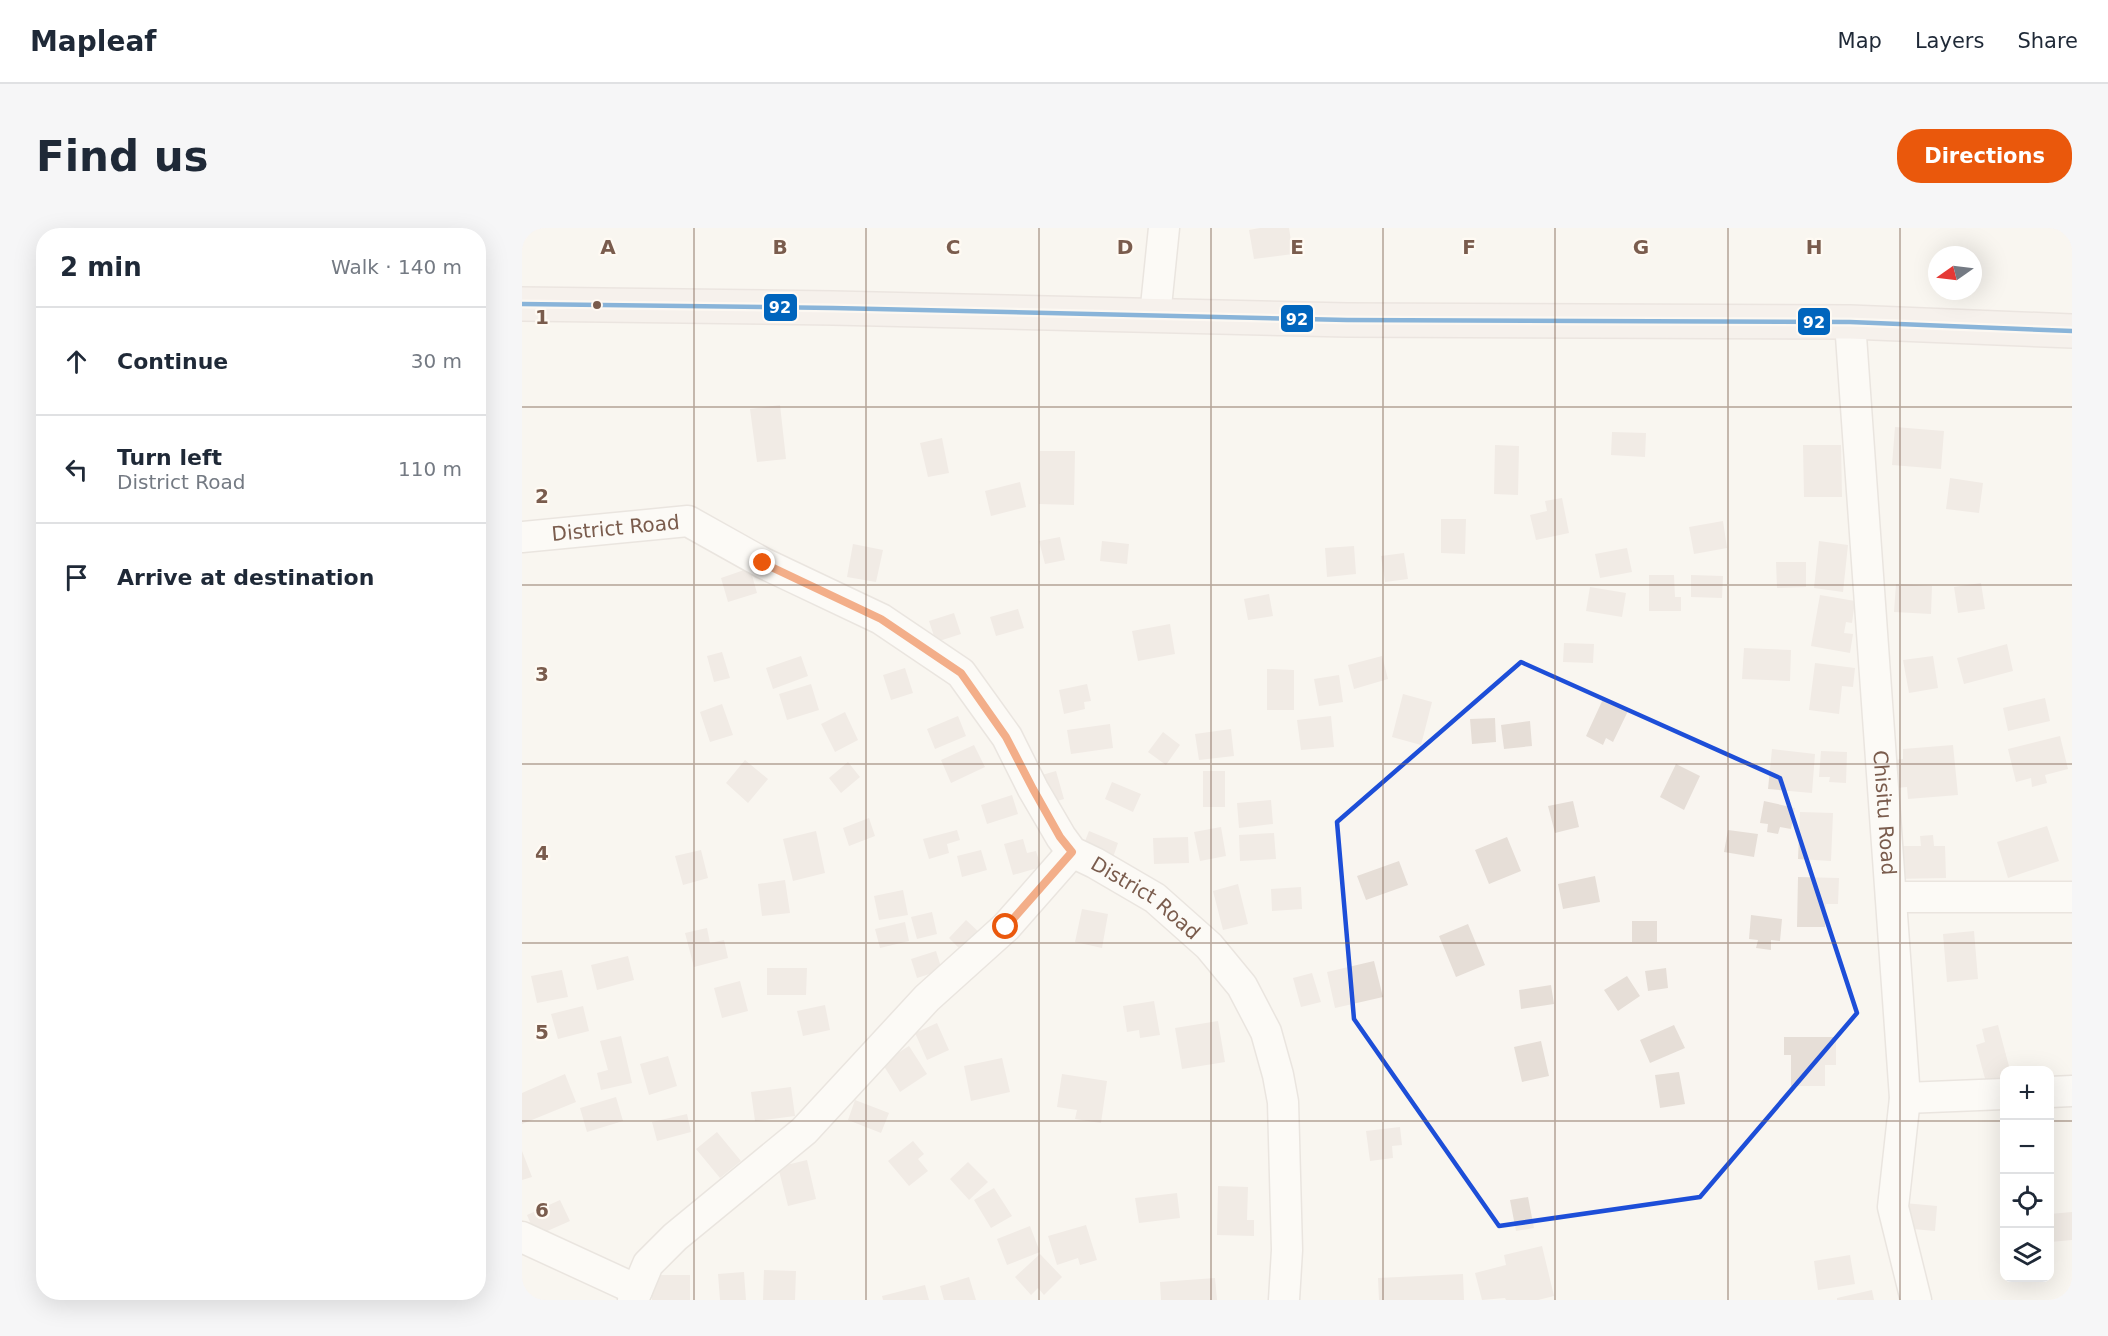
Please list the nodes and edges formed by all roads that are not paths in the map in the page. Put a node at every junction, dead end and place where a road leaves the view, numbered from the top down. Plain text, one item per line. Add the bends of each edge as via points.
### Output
1 (1164, 228) edge
2 (522, 304) edge
3 (1155, 316) junction
4 (1850, 322) junction
5 (2072, 331) edge
6 (522, 537) edge
7 (1072, 852) junction
8 (1891, 897) junction
9 (2072, 897) edge
10 (2072, 1091) edge
11 (2054, 1092) edge
12 (2000, 1094) edge
13 (1905, 1098) junction
14 (522, 1237) edge
15 (635, 1295) edge
16 (1284, 1300) edge
17 (1917, 1300) edge

1 - 3 street
2 - 3 highway
3 - 4 highway via 1347,321
4 - 5 highway
4 - 8 street, Chisitu Road
6 - 7 street, District Road via 688,521 763,563 881,619 961,673 1006,737
7 - 15 street via 1006,927 927,998 804,1131 675,1237 648,1264
7 - 16 street, District Road via 1155,898 1209,946 1242,986 1266,1032 1283,1102 1287,1250
8 - 9 street
8 - 13 street, Chisitu Road
10 - 11 street
12 - 13 street
13 - 17 street, Chisitu Road via 1893,1208
14 - 15 street

